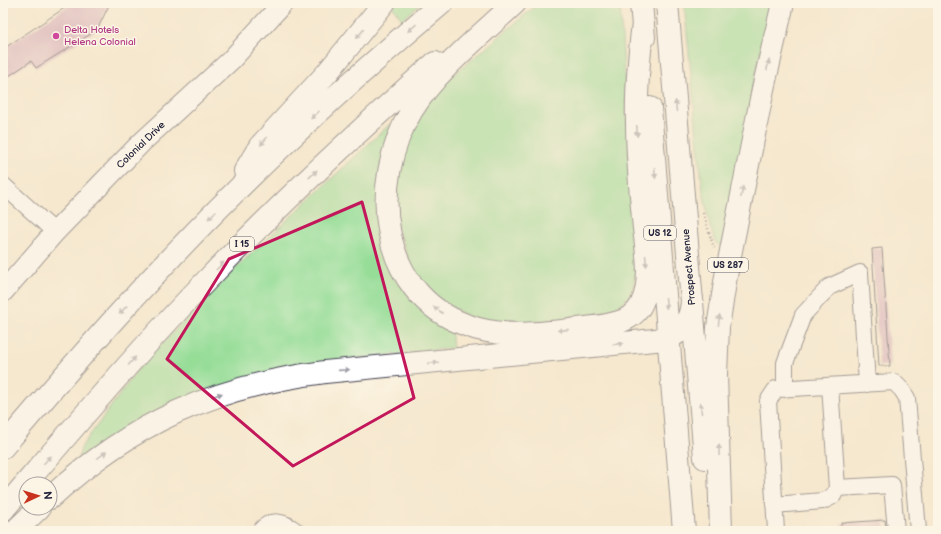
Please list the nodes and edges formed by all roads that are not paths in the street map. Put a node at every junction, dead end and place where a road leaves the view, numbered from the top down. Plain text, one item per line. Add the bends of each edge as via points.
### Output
1 (283, 3) edge
2 (384, 3) edge
3 (442, 3) edge
4 (507, 3) edge
5 (515, 3) edge
6 (667, 3) edge
7 (783, 3) edge
8 (642, 13) edge
9 (3, 185) edge
10 (234, 193) junction
11 (55, 232) junction
12 (3, 292) edge
13 (692, 298) junction
14 (669, 338) junction
15 (867, 384) junction
16 (830, 386) junction
17 (786, 389) junction
18 (3, 447) edge
19 (837, 488) junction
20 (58, 491) edge
21 (774, 505) junction
22 (3, 510) edge
23 (31, 516) edge
24 (15, 531) edge
25 (260, 531) edge
26 (296, 531) edge
27 (684, 531) edge
28 (711, 531) edge
29 (721, 531) edge
30 (776, 531) edge
31 (896, 531) edge
32 (918, 531) edge

1 - 11 main road, Colonial Drive via 231,60 141,143
2 -> 10 highway via 327,73 260,146
3 -> 10 highway via 337,95
22 -> 4 highway, I 15 via 141,351 238,248 370,121
8 -> 5 highway via 637,88 638,160 647,277 642,302 630,317 606,325 520,333 489,331 467,326 446,315 427,302 411,283 399,263 391,242 387,218 388,193 397,144 406,120 419,100 442,73
13 -> 6 highway, Prospect Avenue
29 -> 7 highway, US 287 via 716,374 718,327 763,89
8 -> 14 highway, US 12
9 - 11 lane
10 -> 18 highway via 103,331
11 - 12 main road, Colonial Drive
13 - 14 highway via 686,323 679,332
28 -> 13 highway, Prospect Avenue
20 -> 14 highway via 101,455 142,429 188,406 250,385 325,372
14 - 27 highway, US 12
15 - 16 lane
15 - 17 lane via 860,273 829,287 803,315 785,362
15 - 32 lane via 894,382 907,398
16 - 17 lane
16 - 19 lane
17 - 21 lane via 776,389 768,401
19 - 21 lane via 833,496 823,501
19 - 31 lane via 892,485
21 - 30 lane
23 - 24 highway
25 - 26 lane via 270,523 278,522 288,524

